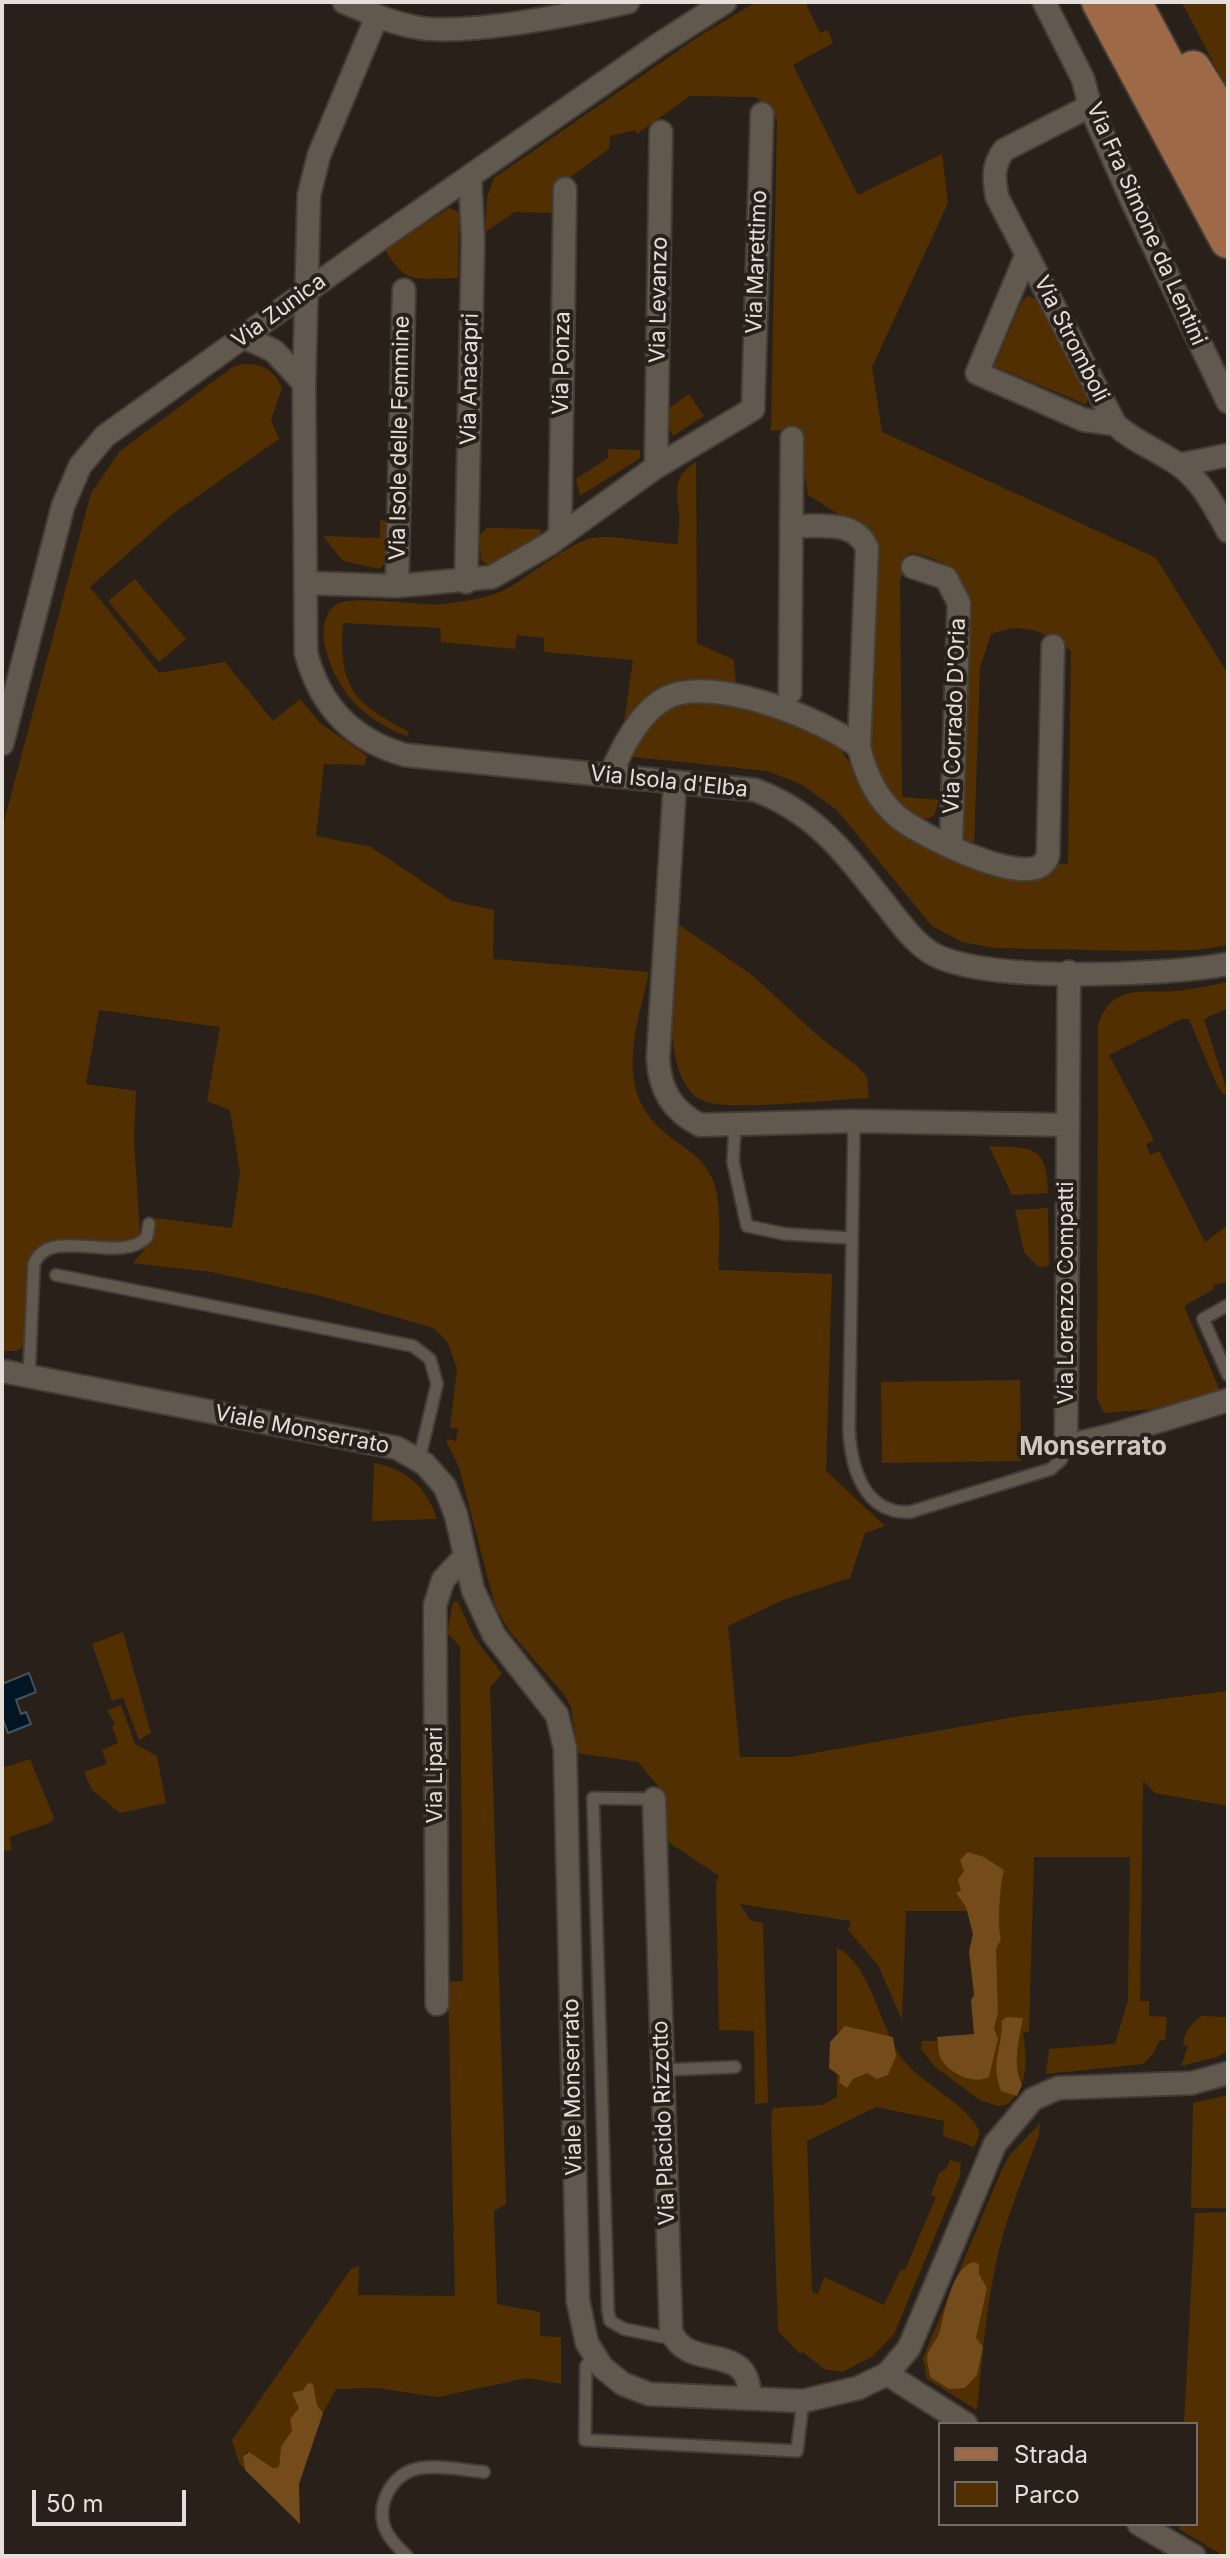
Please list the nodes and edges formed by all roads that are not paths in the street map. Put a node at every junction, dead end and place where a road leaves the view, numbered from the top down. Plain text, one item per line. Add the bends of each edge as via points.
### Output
1 (344, 2) edge
2 (628, 2) edge
3 (725, 2) edge
4 (1044, 2) edge
5 (1100, 2) edge
6 (1133, 2) edge
7 (1147, 2) edge
8 (377, 16) junction
9 (1090, 106) junction
10 (762, 114) dead end
11 (1228, 125) edge
12 (661, 132) dead end
13 (470, 177) junction
14 (1228, 180) edge
15 (565, 189) dead end
16 (1228, 240) edge
17 (1027, 254) junction
18 (309, 290) junction
19 (404, 290) dead end
20 (244, 337) junction
21 (304, 383) junction
22 (1228, 402) edge
23 (1115, 424) junction
24 (792, 438) dead end
25 (1228, 455) edge
26 (1179, 465) junction
27 (656, 467) junction
28 (1205, 493) junction
29 (1228, 496) edge
30 (791, 526) junction
31 (1228, 531) edge
32 (560, 536) junction
33 (913, 567) dead end
34 (466, 582) junction
35 (306, 583) junction
36 (397, 586) junction
37 (1053, 646) dead end
38 (790, 693) dead end
39 (2, 744) edge
40 (859, 747) junction
41 (611, 775) junction
42 (675, 782) junction
43 (951, 846) junction
44 (1228, 964) edge
45 (1069, 972) junction
46 (854, 1121) junction
47 (1066, 1125) junction
48 (735, 1126) junction
49 (149, 1224) dead end
50 (851, 1238) junction
51 (56, 1275) dead end
52 (1228, 1305) edge
53 (2, 1371) edge
54 (1228, 1375) edge
55 (29, 1376) junction
56 (1228, 1400) edge
57 (1066, 1446) junction
58 (419, 1460) junction
59 (465, 1556) junction
60 (654, 1799) joint
61 (437, 2004) dead end
62 (735, 2067) dead end
63 (662, 2070) junction
64 (1228, 2073) edge
65 (674, 2339) junction
66 (593, 2356) junction
67 (887, 2374) junction
68 (749, 2398) junction
69 (803, 2401) junction
70 (963, 2422) edge
71 (484, 2472) dead end
72 (1142, 2526) edge
73 (407, 2556) edge
74 (1194, 2556) edge

1 - 8 street
2 - 8 street via 477,26 422,28
3 - 13 street, Via Zunica
4 - 9 street, Via Fra Simone da Lentini via 1083,79
5 - 16 main road
6 - 14 main road
7 - 11 main road
8 - 18 street, Via Isola d'Elba via 309,195
9 - 17 street, Via Stromboli via 1004,150 996,161 997,197
9 - 22 street, Via Fra Simone da Lentini
10 - 27 street, Via Marettimo via 753,409
12 - 27 street, Via Levanzo
13 - 18 street, Via Zunica
13 - 34 street, Via Anacapri
15 - 32 street, Via Ponza
17 - 23 street, Via Stromboli
17 - 23 street, Via Stromboli via 977,373 1084,420
18 - 20 street, Via Zunica
18 - 21 street, Via Isola d'Elba
19 - 36 street, Via Isole delle Femmine
20 - 21 street via 274,351
20 - 39 street, Via Zunica via 105,436 80,466 63,506
21 - 35 street, Via Isola d'Elba
23 - 26 street, Via Stromboli
24 - 30 street
25 - 26 street
26 - 28 street, Via Stromboli
27 - 32 street
28 - 29 street
28 - 31 street, Via Stromboli
30 - 38 street
30 - 40 street via 850,528 867,548
32 - 34 street via 510,569
33 - 43 street, Via Corrado D'Oria via 946,578 959,603
34 - 36 street
35 - 36 street
35 - 41 street, Via Isola d'Elba via 311,671 338,718 369,742 405,755
37 - 43 street via 1048,860 1042,868 1024,871
40 - 41 street via 771,703 681,693 651,708 618,755
40 - 43 street via 874,787 890,809
41 - 42 street, Via Isola d'Elba
42 - 45 street, Via Isola d'Elba via 755,790 787,802 840,848 927,951 957,965 987,970
42 - 48 street via 658,1070 666,1094 690,1119 700,1125
44 - 45 street, Via Isola d'Elba
45 - 47 street, Via Lorenzo Compatti
46 - 47 street
46 - 48 street
46 - 50 lane
47 - 57 street, Via Lorenzo Compatti
48 - 50 lane via 733,1162 747,1226
49 - 55 lane via 147,1237 135,1246 53,1247 40,1253 34,1264
50 - 57 lane via 850,1447 872,1500 899,1513 921,1509 1051,1469
51 - 58 lane via 413,1346 430,1359 437,1384
52 - 54 lane via 1203,1319
53 - 55 street, Viale Monserrato
55 - 58 street, Viale Monserrato via 381,1444
56 - 57 street
58 - 59 street, Viale Monserrato via 445,1487
59 - 61 street, Via Lipari via 443,1580 435,1605
59 - 66 street, Viale Monserrato via 473,1590 494,1635 557,1715 565,1748 578,2301
60 - 63 street, Via Placido Rizzotto
60 - 65 lane via 593,1798 608,2311 610,2321 624,2329
62 - 63 lane
63 - 65 street, Via Placido Rizzotto
64 - 67 street, Viale Monserrato via 1192,2083 1058,2088 1033,2099 995,2144 909,2348
65 - 68 street via 688,2352 736,2364 747,2378
66 - 68 street, Viale Monserrato via 635,2390
66 - 69 lane via 586,2366 585,2440 797,2451
67 - 69 street, Viale Monserrato via 858,2388
67 - 70 street
68 - 69 street, Viale Monserrato
71 - 73 lane via 423,2467 393,2483 383,2503 384,2526
72 - 74 street

